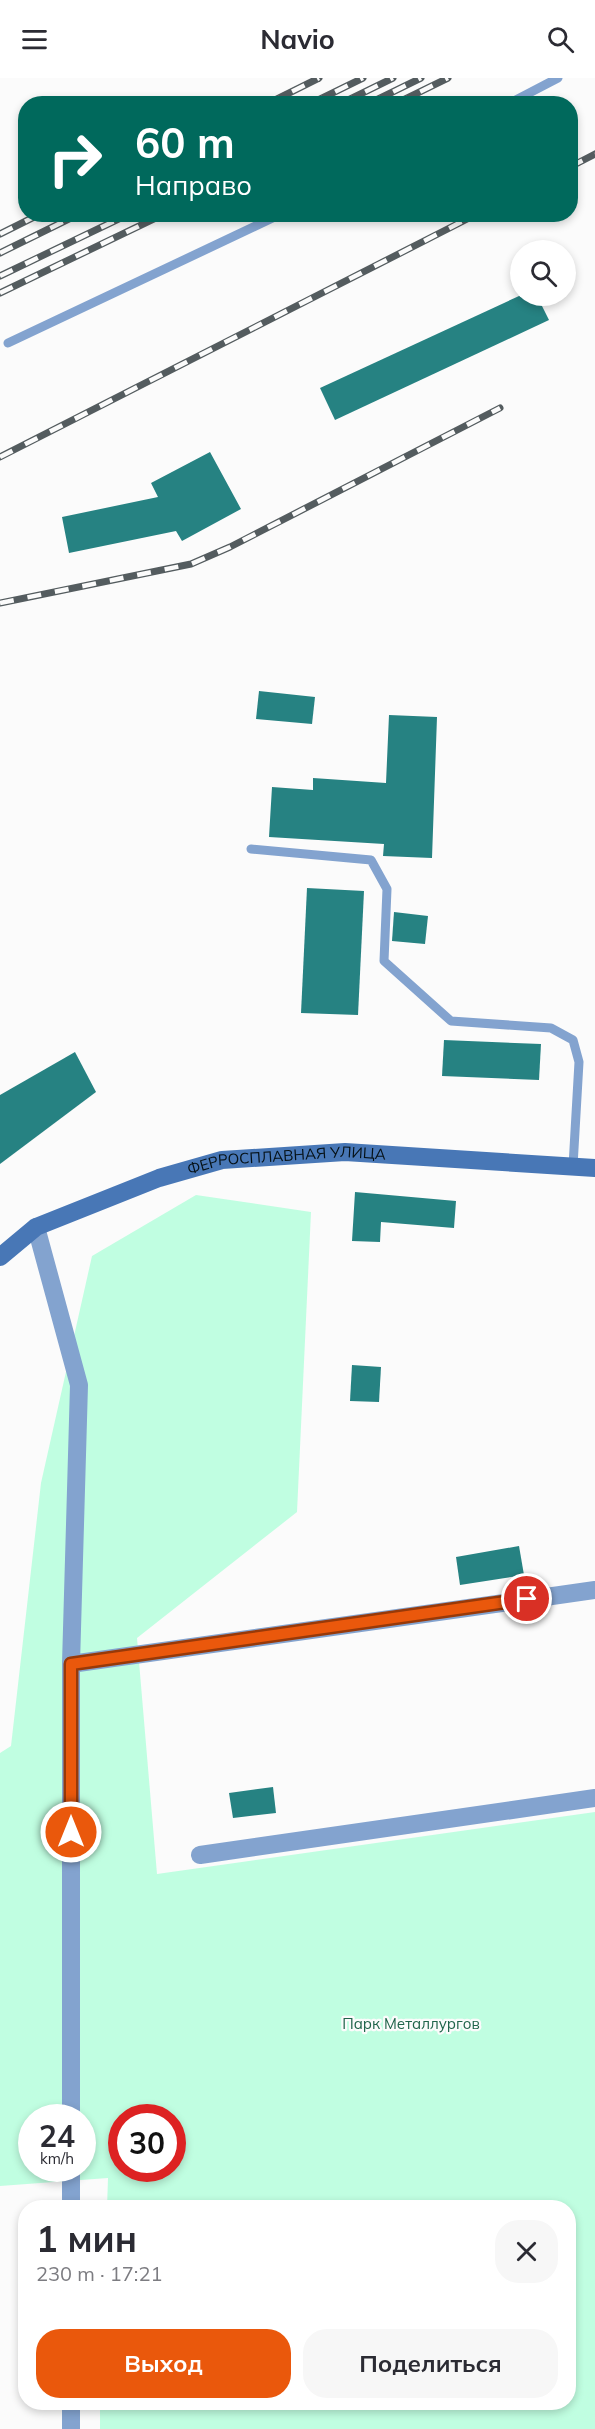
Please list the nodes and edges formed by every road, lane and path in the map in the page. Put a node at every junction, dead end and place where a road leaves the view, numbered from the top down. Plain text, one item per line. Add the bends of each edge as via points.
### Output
1 (558, 78) edge
2 (523, 96) edge
3 (264, 222) edge
4 (8, 343) dead end
5 (251, 849) dead end
6 (573, 1166) junction
7 (595, 1168) edge
8 (36, 1227) junction
9 (0, 1257) edge
10 (595, 1590) edge
11 (71, 1664) junction
12 (595, 1798) edge
13 (200, 1855) dead end
14 (71, 2104) edge
15 (71, 2182) edge
16 (71, 2200) edge
17 (71, 2410) edge
18 (71, 2429) edge

1 - 2 lane
3 - 4 lane
5 - 6 lane via 371,860 387,889 384,961 451,1021 551,1028 573,1040 579,1062
6 - 7 main road, ФЕРРОСПЛАВНАЯ УЛИЦА
6 - 8 main road, ФЕРРОСПЛАВНАЯ УЛИЦА via 345,1152 222,1160 159,1178
8 - 9 main road, ФЕРРОСПЛАВНАЯ УЛИЦА
8 - 11 street via 80,1385
10 - 11 street
11 - 14 street
12 - 13 street
15 - 16 street
17 - 18 street

